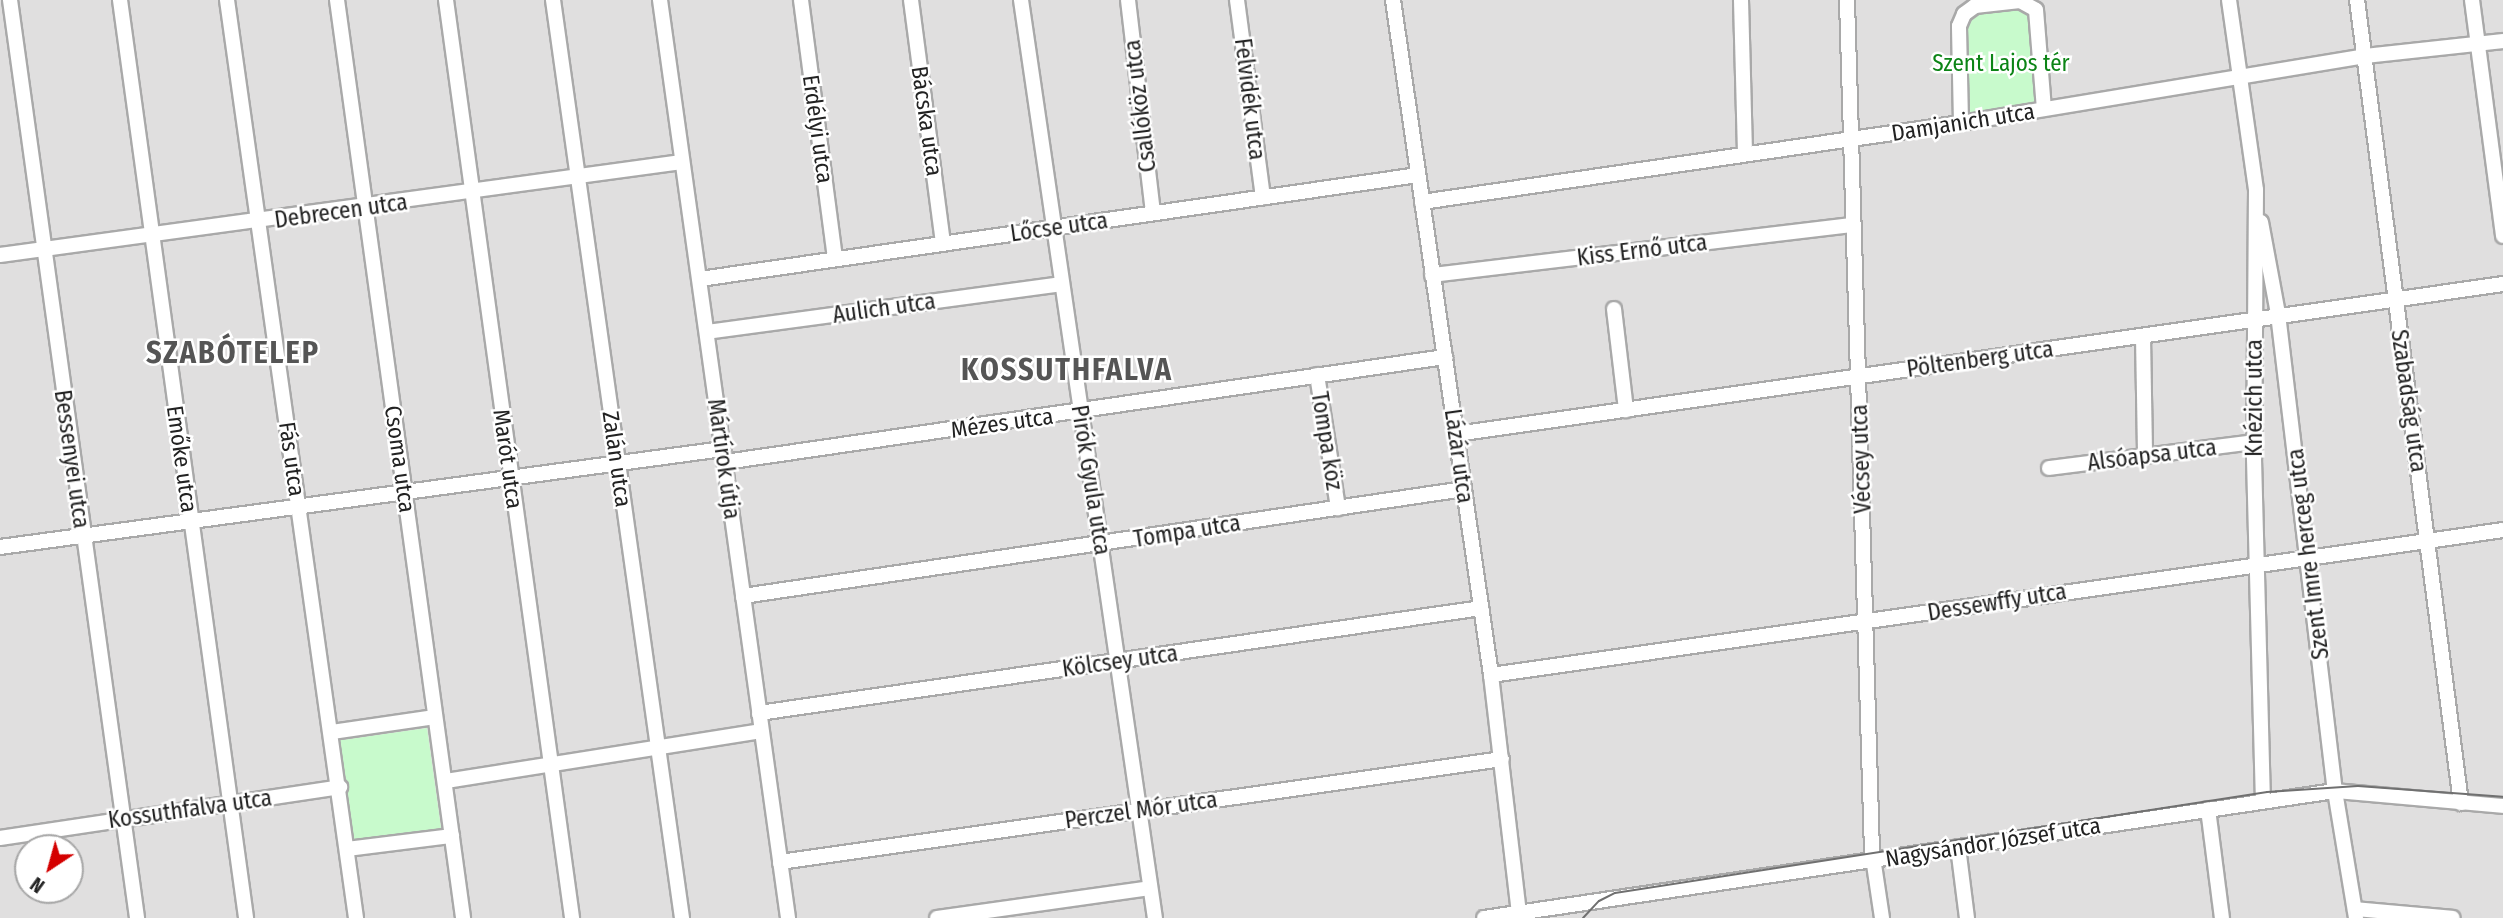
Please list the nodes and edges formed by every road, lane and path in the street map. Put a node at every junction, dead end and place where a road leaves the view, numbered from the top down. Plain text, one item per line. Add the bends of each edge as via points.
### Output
1 (10, 0) edge
2 (120, 0) edge
3 (227, 0) edge
4 (337, 0) edge
5 (446, 0) edge
6 (554, 0) edge
7 (660, 0) edge
8 (801, 0) edge
9 (911, 0) edge
10 (1021, 0) edge
11 (1128, 0) edge
12 (1237, 0) edge
13 (1393, 0) edge
14 (1741, 0) edge
15 (1847, 0) edge
16 (2230, 0) edge
17 (2357, 0) edge
18 (2472, 0) edge
19 (2503, 41) edge
20 (2477, 45) junction
21 (2365, 56) junction
22 (2240, 79) junction
23 (2044, 109) junction
24 (1961, 123) junction
25 (1850, 139) junction
26 (1745, 154) junction
27 (682, 162) junction
28 (579, 174) junction
29 (1418, 175) junction
30 (2256, 190) junction
31 (472, 192) junction
32 (1263, 197) junction
33 (1422, 202) junction
34 (365, 208) junction
35 (1153, 213) junction
36 (259, 223) junction
37 (1853, 225) junction
38 (1052, 230) junction
39 (151, 234) junction
40 (2503, 236) edge
41 (943, 242) junction
42 (43, 249) junction
43 (0, 255) edge
44 (835, 257) junction
45 (1432, 275) junction
46 (699, 279) junction
47 (1060, 284) junction
48 (2503, 284) edge
49 (2395, 298) junction
50 (1614, 309) dead end
51 (2278, 314) junction
52 (2254, 318) junction
53 (707, 332) junction
54 (2143, 337) junction
55 (1445, 357) junction
56 (1317, 375) junction
57 (1859, 376) junction
58 (1626, 410) junction
59 (1079, 412) junction
60 (1456, 434) junction
61 (2254, 442) junction
62 (724, 455) junction
63 (2145, 456) junction
64 (617, 462) junction
65 (2049, 468) dead end
66 (510, 478) junction
67 (1464, 489) junction
68 (404, 492) junction
69 (299, 507) junction
70 (1338, 508) junction
71 (191, 523) junction
72 (2503, 530) edge
73 (83, 537) junction
74 (2428, 540) junction
75 (1101, 544) junction
76 (0, 547) edge
77 (2309, 555) junction
78 (2258, 563) junction
79 (743, 596) junction
80 (1481, 608) junction
81 (1866, 623) junction
82 (1120, 661) junction
83 (1491, 675) junction
84 (759, 713) junction
85 (435, 716) junction
86 (761, 731) junction
87 (332, 732) junction
88 (657, 747) junction
89 (1502, 759) junction
90 (552, 764) junction
91 (446, 780) junction
92 (340, 787) junction
93 (2335, 791) junction
94 (2263, 799) junction
95 (229, 803) junction
96 (2461, 803) junction
97 (2503, 806) edge
98 (2208, 809) junction
99 (1141, 810) junction
100 (124, 818) junction
101 (452, 836) junction
102 (0, 838) edge
103 (1958, 847) junction
104 (347, 849) junction
105 (780, 862) junction
106 (1873, 862) junction
107 (1150, 888) junction
108 (1576, 911) edge
109 (1519, 912) junction
110 (2356, 914) edge
111 (137, 918) edge
112 (246, 918) edge
113 (356, 918) edge
114 (463, 918) edge
115 (572, 918) edge
116 (682, 918) edge
117 (788, 918) edge
118 (937, 918) edge
119 (1155, 918) edge
120 (1485, 918) edge
121 (1882, 918) edge
122 (1967, 918) edge
123 (2222, 918) edge
124 (2453, 918) edge

1 - 42 street, Bessenyei utca
2 - 39 street, Emőke utca
3 - 36 street, Fás utca
4 - 34 street, Csoma utca
5 - 31 street, Marót utca
6 - 28 street, Zalán utca
7 - 27 street, Mártírok útja
8 - 44 street, Erdélyi utca
9 - 41 street, Bácska utca
10 - 38 street, Pirók Gyula utca
11 - 35 street, Csallóköz utca
12 - 32 street, Felvidék utca
13 - 29 street, Lázár utca
14 - 26 street
15 - 25 street, Vécsey utca
16 - 22 street, Knézich utca
17 - 21 street, Szabadság utca
18 - 20 street
19 - 20 street, Damjanich utca
20 - 21 street, Damjanich utca
20 - 40 street
21 - 22 street, Damjanich utca
21 - 49 street, Szabadság utca
22 - 23 street, Damjanich utca
22 - 30 street, Knézich utca
23 - 24 street, Damjanich utca
23 - 24 street via 2036,10 2020,1 1975,6 1964,14 1959,26
24 - 25 street, Damjanich utca
25 - 26 street, Damjanich utca
25 - 37 street, Vécsey utca
26 - 33 street, Damjanich utca
27 - 28 street, Debrecen utca
27 - 46 street, Mártírok útja
28 - 31 street, Debrecen utca
28 - 64 street, Zalán utca
29 - 32 street, Lőcse utca
29 - 33 street, Lázár utca
30 - 51 street, Szent Imre herceg utca
30 - 52 street, Knézich utca
31 - 34 street, Debrecen utca
31 - 66 street, Marót utca
32 - 35 street, Lőcse utca
33 - 45 street, Lázár utca
34 - 36 street, Debrecen utca
34 - 68 street, Csoma utca
35 - 38 street, Lőcse utca
36 - 39 street, Debrecen utca
36 - 69 street, Fás utca
37 - 45 street, Kiss Ernő utca
37 - 57 street, Vécsey utca
38 - 41 street, Lőcse utca
38 - 47 street, Pirók Gyula utca
39 - 42 street, Debrecen utca
39 - 71 street, Emőke utca
41 - 44 street, Lőcse utca
42 - 43 street, Debrecen utca
42 - 73 street, Bessenyei utca
44 - 46 street, Lőcse utca
45 - 55 street, Lázár utca
46 - 53 street, Mártírok útja
47 - 53 street, Aulich utca
47 - 59 street, Pirók Gyula utca
48 - 49 street, Pöltenberg utca
49 - 51 street, Pöltenberg utca
49 - 74 street, Szabadság utca
50 - 58 street
51 - 52 street, Pöltenberg utca
51 - 77 street, Szent Imre herceg utca
52 - 54 street, Pöltenberg utca
52 - 61 street, Knézich utca
53 - 62 street, Mártírok útja
54 - 57 street, Pöltenberg utca
54 - 63 street
55 - 56 street, Mézes utca
55 - 60 street, Lázár utca
56 - 59 street, Mézes utca
56 - 70 street, Tompa köz
57 - 58 street, Pöltenberg utca
57 - 81 street, Vécsey utca
58 - 60 street, Pöltenberg utca
59 - 62 street, Mézes utca
59 - 75 street, Pirók Gyula utca
60 - 67 street, Lázár utca
61 - 63 street, Alsóapsa utca
61 - 78 street, Knézich utca
62 - 64 street, Mézes utca
62 - 79 street, Mártírok útja
63 - 65 street, Alsóapsa utca
64 - 66 street, Mézes utca
64 - 88 street, Zalán utca
66 - 68 street, Mézes utca
66 - 90 street, Marót utca
67 - 70 street, Tompa utca
67 - 80 street, Lázár utca
68 - 69 street, Mézes utca
68 - 85 street, Csoma utca
69 - 71 street, Mézes utca
69 - 87 street, Fás utca
70 - 75 street, Tompa utca
71 - 73 street, Mézes utca
71 - 95 street, Emőke utca
72 - 74 street, Dessewffy utca
73 - 76 street, Mézes utca
73 - 100 street, Bessenyei utca
74 - 77 street, Dessewffy utca
74 - 96 street, Szabadság utca
75 - 79 street, Tompa utca
75 - 82 street, Pirók Gyula utca
77 - 78 street, Dessewffy utca
77 - 93 street, Szent Imre herceg utca
78 - 81 street, Dessewffy utca
78 - 94 street, Knézich utca
79 - 84 street, Mártírok útja
80 - 82 street, Kölcsey utca
80 - 83 street, Lázár utca
81 - 83 street, Dessewffy utca
81 - 106 street, Vécsey utca
82 - 84 street, Kölcsey utca
82 - 99 street, Pirók Gyula utca
83 - 89 street, Lázár utca
84 - 86 street, Mártírok útja
85 - 87 street
85 - 91 street, Csoma utca
86 - 88 street
86 - 105 street, Mártírok útja
87 - 92 street, Fás utca
88 - 90 street
88 - 116 street, Zalán utca
89 - 99 street, Perczel Mór utca
89 - 109 street, Lázár utca
90 - 91 street
90 - 115 street, Marót utca
91 - 101 street, Csoma utca
92 - 95 street, Kossuthfalva utca
92 - 104 street, Fás utca
93 - 94 street, Nagysándor József utca
93 - 96 street, Nagysándor József utca
93 - 110 street, Szent Imre herceg utca
94 - 98 street, Nagysándor József utca
95 - 100 street, Kossuthfalva utca
95 - 112 street, Emőke utca
96 - 97 street, Nagysándor József utca
98 - 103 street, Nagysándor József utca
98 - 123 street
99 - 105 street, Perczel Mór utca
99 - 107 street, Pirók Gyula utca
100 - 102 street, Kossuthfalva utca
100 - 111 street, Bessenyei utca
101 - 104 street
101 - 114 street, Csoma utca
103 - 106 street, Nagysándor József utca
103 - 122 street
104 - 113 street, Fás utca
105 - 117 street, Mártírok útja
106 - 108 street, Nagysándor József utca
106 - 121 street, Vécsey utca
107 - 118 street
107 - 119 street, Pirók Gyula utca
108 - 109 street, Nagysándor József utca
109 - 120 street, Nagysándor József utca
110 - 124 street

